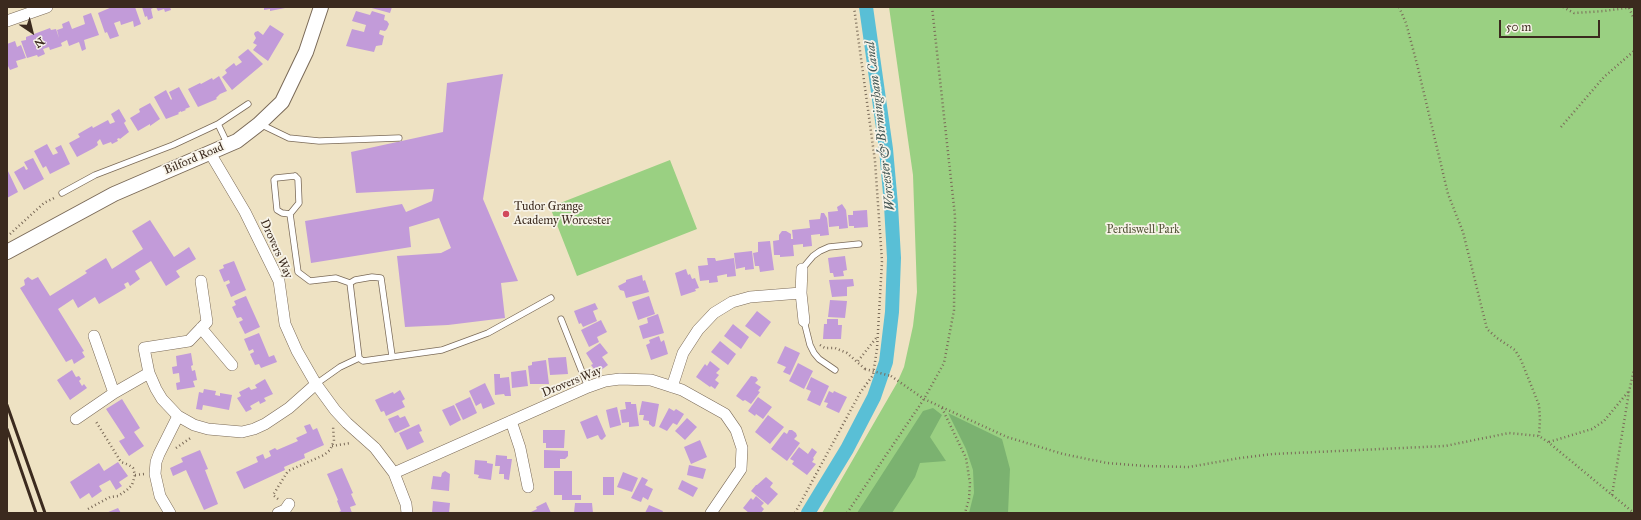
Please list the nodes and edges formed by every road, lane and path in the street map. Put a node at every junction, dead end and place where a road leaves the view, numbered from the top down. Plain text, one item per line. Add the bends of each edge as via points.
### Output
1 (47, 7) edge
2 (321, 7) edge
3 (854, 7) edge
4 (932, 7) edge
5 (1399, 7) edge
6 (1563, 7) edge
7 (1633, 7) edge
8 (1629, 8) edge
9 (1634, 19) edge
10 (7, 21) edge
11 (1634, 51) edge
12 (248, 104) dead end
13 (218, 124) junction
14 (259, 124) junction
15 (1561, 127) dead end
16 (398, 138) dead end
17 (228, 145) junction
18 (210, 153) junction
19 (62, 193) joint
20 (290, 214) junction
21 (7, 237) edge
22 (859, 244) dead end
23 (7, 252) edge
24 (802, 269) joint
25 (201, 281) dead end
26 (350, 282) junction
27 (801, 293) junction
28 (551, 298) dead end
29 (561, 319) dead end
30 (804, 320) joint
31 (201, 328) junction
32 (94, 336) dead end
33 (877, 336) junction
34 (816, 343) dead end
35 (392, 356) junction
36 (359, 358) junction
37 (858, 362) junction
38 (232, 365) dead end
39 (1634, 369) edge
40 (835, 370) dead end
41 (149, 373) junction
42 (316, 384) junction
43 (588, 387) junction
44 (672, 387) junction
45 (1629, 392) junction
46 (114, 393) junction
47 (924, 399) junction
48 (942, 407) junction
49 (88, 410) junction
50 (335, 410) junction
51 (178, 416) junction
52 (76, 419) dead end
53 (511, 421) junction
54 (205, 428) junction
55 (1539, 436) junction
56 (1548, 442) junction
57 (175, 449) dead end
58 (394, 473) junction
59 (528, 487) dead end
60 (1612, 495) junction
61 (289, 505) joint
62 (88, 509) dead end
63 (170, 513) edge
64 (278, 513) edge
65 (407, 513) edge
66 (711, 513) edge
67 (795, 513) edge
68 (847, 513) edge
69 (966, 513) edge
70 (1634, 513) edge

1 - 10 street
2 - 14 street, Bilford Road via 306,52 282,102
3 - 33 path via 875,161 882,261
4 - 47 path via 955,216 954,310 944,362
5 - 55 path via 1406,23 1448,194 1463,232 1487,329 1515,350 1521,360 1539,405
6 - 8 path via 1574,13
7 - 8 path
8 - 9 path
11 - 15 path via 1604,77
12 - 13 lane
13 - 17 lane
13 - 19 lane via 173,145 96,175
14 - 16 lane via 289,138 319,141
14 - 17 street, Bilford Road via 238,141
17 - 18 street, Bilford Road
18 - 23 street, Bilford Road via 114,194
18 - 42 street, Drovers Way via 245,212 279,282 285,324
19 - 21 path via 44,203
20 - 20 lane via 277,210 274,180 276,178 295,176 298,179 300,203
20 - 26 lane via 298,272 310,281 336,278
22 - 24 lane via 829,247 813,256
24 - 27 street
25 - 31 street via 207,322
26 - 35 lane via 372,277 381,278
26 - 36 lane
27 - 30 street
27 - 44 street via 750,297 732,302 714,313 698,330 683,353
28 - 35 lane via 488,333 442,350
29 - 43 lane
30 - 40 lane via 814,353
31 - 38 street
31 - 41 street via 189,341 144,348
32 - 46 street
33 - 37 path
33 - 67 path via 872,375
34 - 37 path via 825,348 835,348
35 - 36 lane via 363,360
36 - 42 lane via 340,367
37 - 47 path, bridge via 865,369 891,376
39 - 45 path
41 - 46 street
41 - 51 street via 162,399
42 - 50 street, Drovers Way
42 - 54 street via 289,408 254,429 242,432
43 - 44 street, Drovers Way via 620,379 652,380
43 - 53 street, Drovers Way
44 - 66 street, Drovers Way via 725,414 736,430 742,448 741,469
45 - 56 path via 1604,421 1592,429
45 - 60 path
46 - 49 street
47 - 48 path
47 - 68 path
48 - 55 path via 1007,437 1063,454 1107,463 1145,466 1189,467 1273,454 1445,446 1510,434
48 - 69 path via 966,458 970,483
49 - 52 street
49 - 62 path via 121,462 133,468 135,475 127,490
50 - 58 street, Drovers Way via 375,448
50 - 61 path via 332,418 334,441 330,450 288,471 273,496
51 - 54 street
51 - 63 street via 156,462 156,485
53 - 58 street, Drovers Way
53 - 59 street
54 - 57 path
55 - 56 path
56 - 60 path
58 - 65 street, Drovers Way
60 - 70 path
61 - 64 street

